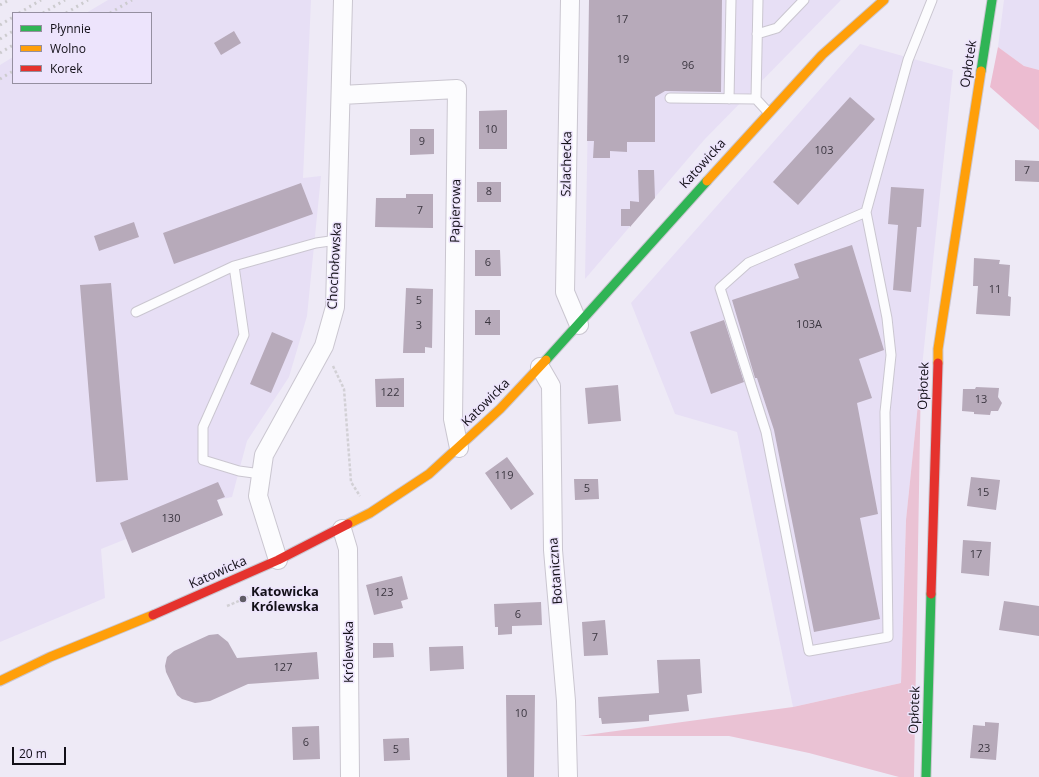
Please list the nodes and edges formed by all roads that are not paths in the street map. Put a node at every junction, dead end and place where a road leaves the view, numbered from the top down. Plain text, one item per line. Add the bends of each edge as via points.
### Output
1 (344, 0) edge
2 (570, 0) edge
3 (731, 0) edge
4 (758, 0) edge
5 (804, 0) edge
6 (884, 0) edge
7 (932, 0) edge
8 (992, 0) edge
9 (871, 4) edge
10 (758, 34) junction
11 (341, 95) junction
12 (670, 98) dead end
13 (729, 99) junction
14 (756, 99) junction
15 (768, 112) junction
16 (866, 212) junction
17 (337, 240) junction
18 (234, 266) junction
19 (136, 312) dead end
20 (579, 325) junction
21 (540, 367) junction
22 (459, 448) junction
23 (261, 474) junction
24 (342, 529) junction
25 (278, 560) junction
26 (0, 681) edge
27 (350, 777) edge
28 (568, 777) edge
29 (926, 777) edge

1 - 11 street, Chochołowska
2 - 20 street, Szlachecka via 565,292
3 - 13 lane
4 - 10 lane
5 - 10 lane via 777,28
6 - 9 street, Katowicka
7 - 16 lane via 908,60
8 - 29 street, Opłotek via 938,349
9 - 15 street, Katowicka
10 - 14 lane
11 - 17 street, Chochołowska
11 - 22 street, Papierowa via 457,89 453,419
12 - 13 lane
13 - 14 lane
14 - 15 lane
15 - 20 street, Katowicka
16 - 16 lane via 887,318 891,355 885,412 888,638 809,651 766,432 720,288 748,263
17 - 18 lane via 316,243
17 - 23 street, Chochołowska via 335,307 324,346 264,455
18 - 19 lane
18 - 23 lane via 244,335 203,426 203,460 239,471
20 - 21 street, Katowicka
21 - 22 street, Katowicka
21 - 28 street, Botaniczna via 551,386 554,550 566,701
22 - 24 street, Katowicka via 429,474
23 - 25 street, Chochołowska via 258,496
24 - 25 street, Katowicka
24 - 27 street, Królewska via 348,548
25 - 26 street, Katowicka via 171,608 50,657

